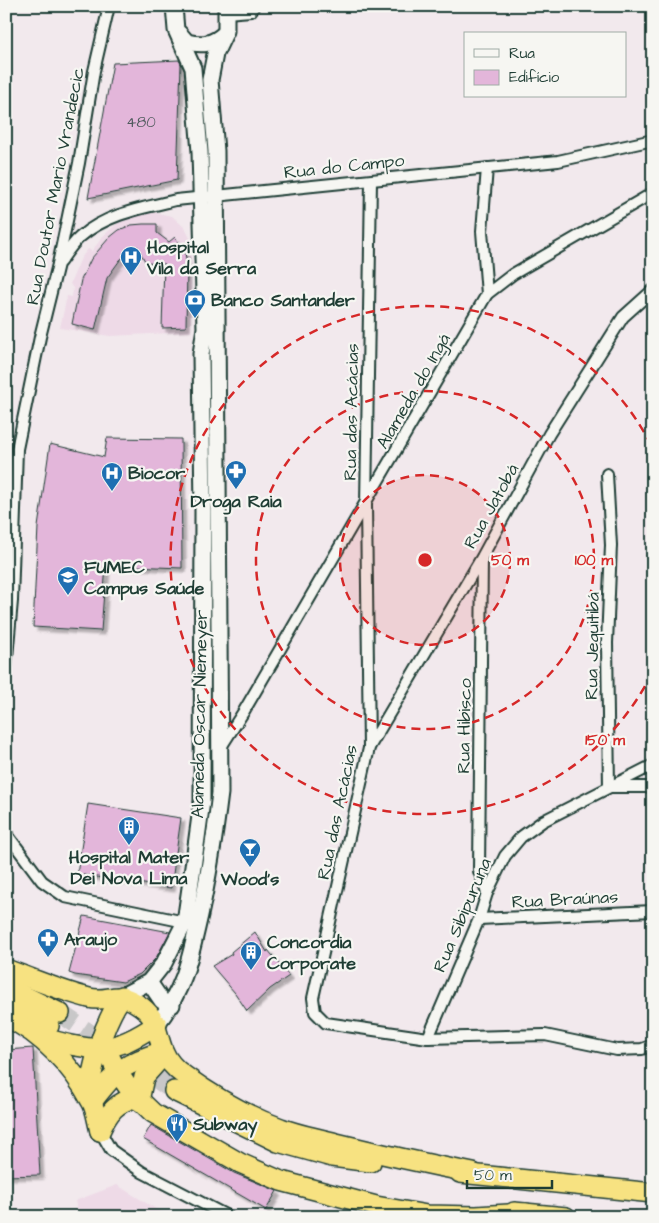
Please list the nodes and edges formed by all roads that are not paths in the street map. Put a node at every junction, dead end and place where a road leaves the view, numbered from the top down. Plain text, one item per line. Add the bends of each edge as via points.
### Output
1 (108, 6) edge
2 (174, 6) edge
3 (254, 6) edge
4 (226, 10) edge
5 (176, 30) junction
6 (226, 32) junction
7 (653, 140) edge
8 (487, 168) junction
9 (370, 181) junction
10 (653, 193) edge
11 (216, 195) junction
12 (200, 197) junction
13 (58, 264) junction
14 (653, 290) edge
15 (487, 294) junction
16 (202, 404) junction
17 (218, 407) junction
18 (607, 474) dead end
19 (366, 505) junction
20 (482, 557) junction
21 (6, 669) edge
22 (220, 748) junction
23 (369, 748) junction
24 (653, 765) edge
25 (609, 787) junction
26 (653, 787) edge
27 (6, 834) edge
28 (487, 893) junction
29 (653, 911) edge
30 (478, 919) junction
31 (185, 922) junction
32 (6, 969) edge
33 (149, 982) junction
34 (6, 987) edge
35 (122, 996) junction
36 (6, 1004) edge
37 (172, 1005) junction
38 (6, 1017) edge
39 (156, 1024) junction
40 (49, 1025) junction
41 (428, 1038) junction
42 (102, 1045) junction
43 (653, 1045) edge
44 (163, 1051) junction
45 (117, 1072) junction
46 (174, 1091) tunnel mouth
47 (90, 1099) junction
48 (137, 1100) junction
49 (118, 1104) junction
50 (158, 1106) tunnel mouth
51 (100, 1131) junction
52 (473, 1173) junction
53 (653, 1192) edge
54 (526, 1213) junction
55 (229, 1217) edge
56 (566, 1217) edge

1 - 13 street, Rua Doutor Mario Vrandecic
2 - 5 street, Alameda Oscar Niemeyer
3 - 4 street via 251,11
4 - 6 street, Alameda Oscar Niemeyer
5 - 6 street via 187,42 197,45 216,41
5 - 12 street, Alameda Oscar Niemeyer via 193,68
6 - 11 street, Alameda Oscar Niemeyer via 215,54 210,80
7 - 8 street, Rua do Campo via 558,161
8 - 9 street, Rua do Campo
8 - 15 street via 482,230
9 - 11 street, Rua do Campo
9 - 19 street, Rua das Acácias
10 - 15 street, Alameda do Ingá via 513,274
11 - 12 street, Rua do Campo
11 - 17 street, Alameda Oscar Niemeyer
12 - 13 street, Rua do Campo via 125,212 79,238
12 - 16 street, Alameda Oscar Niemeyer via 205,328 201,354
13 - 21 street, Rua Doutor Mario Vrandecic via 17,448 12,601
14 - 20 street, Rua Jatobá via 623,317 549,434
15 - 19 street, Alameda do Ingá
16 - 17 street
16 - 31 street, Alameda Oscar Niemeyer via 202,801
17 - 22 street, Alameda Oscar Niemeyer
18 - 25 street, Rua Jequitibá via 611,545 607,642
19 - 22 street, Alameda do Ingá
19 - 23 street, Rua das Acácias
20 - 23 street, Rua Jatobá
20 - 28 street, Rua Hibisco via 479,871
22 - 37 street, Alameda Oscar Niemeyer via 220,793 213,857 187,972
23 - 41 street, Rua das Acácias via 313,998 315,1012 326,1023
24 - 25 street, Rua Sibipuruna
25 - 26 street
25 - 28 street, Rua Sibipuruna via 543,821 521,837 505,856
27 - 31 street via 42,881 65,897
28 - 30 street, Rua Sibipuruna
29 - 30 street, Rua Braúnas
30 - 41 street, Rua Sibipuruna
31 - 33 street, Alameda Oscar Niemeyer via 164,963
32 - 35 highway via 92,998
33 - 35 street, Alameda Oscar Niemeyer
33 - 37 street via 162,1001
34 - 40 highway
35 - 39 highway via 138,1003
35 - 42 highway via 111,1014
36 - 40 highway
37 - 39 street, Alameda Oscar Niemeyer
38 - 40 highway
39 - 42 highway via 138,1038
39 - 44 highway
40 - 42 highway
40 - 47 highway via 57,1054
41 - 43 street, Rua das Acácias via 545,1036 618,1050
42 - 45 highway
42 - 47 highway
44 - 45 highway via 137,1060
44 - 48 highway via 144,1077
44 - 52 highway via 190,1080 226,1103 282,1129
45 - 47 highway
45 - 48 highway
46 - 52 highway via 278,1142 332,1157 434,1172
47 - 49 highway
47 - 51 highway
48 - 49 highway
48 - 54 highway via 191,1136 281,1181 376,1206 427,1215
49 - 51 highway
50 - 54 highway via 245,1157 284,1172 401,1200
51 - 55 street via 111,1150 142,1172
52 - 53 highway
54 - 56 highway

